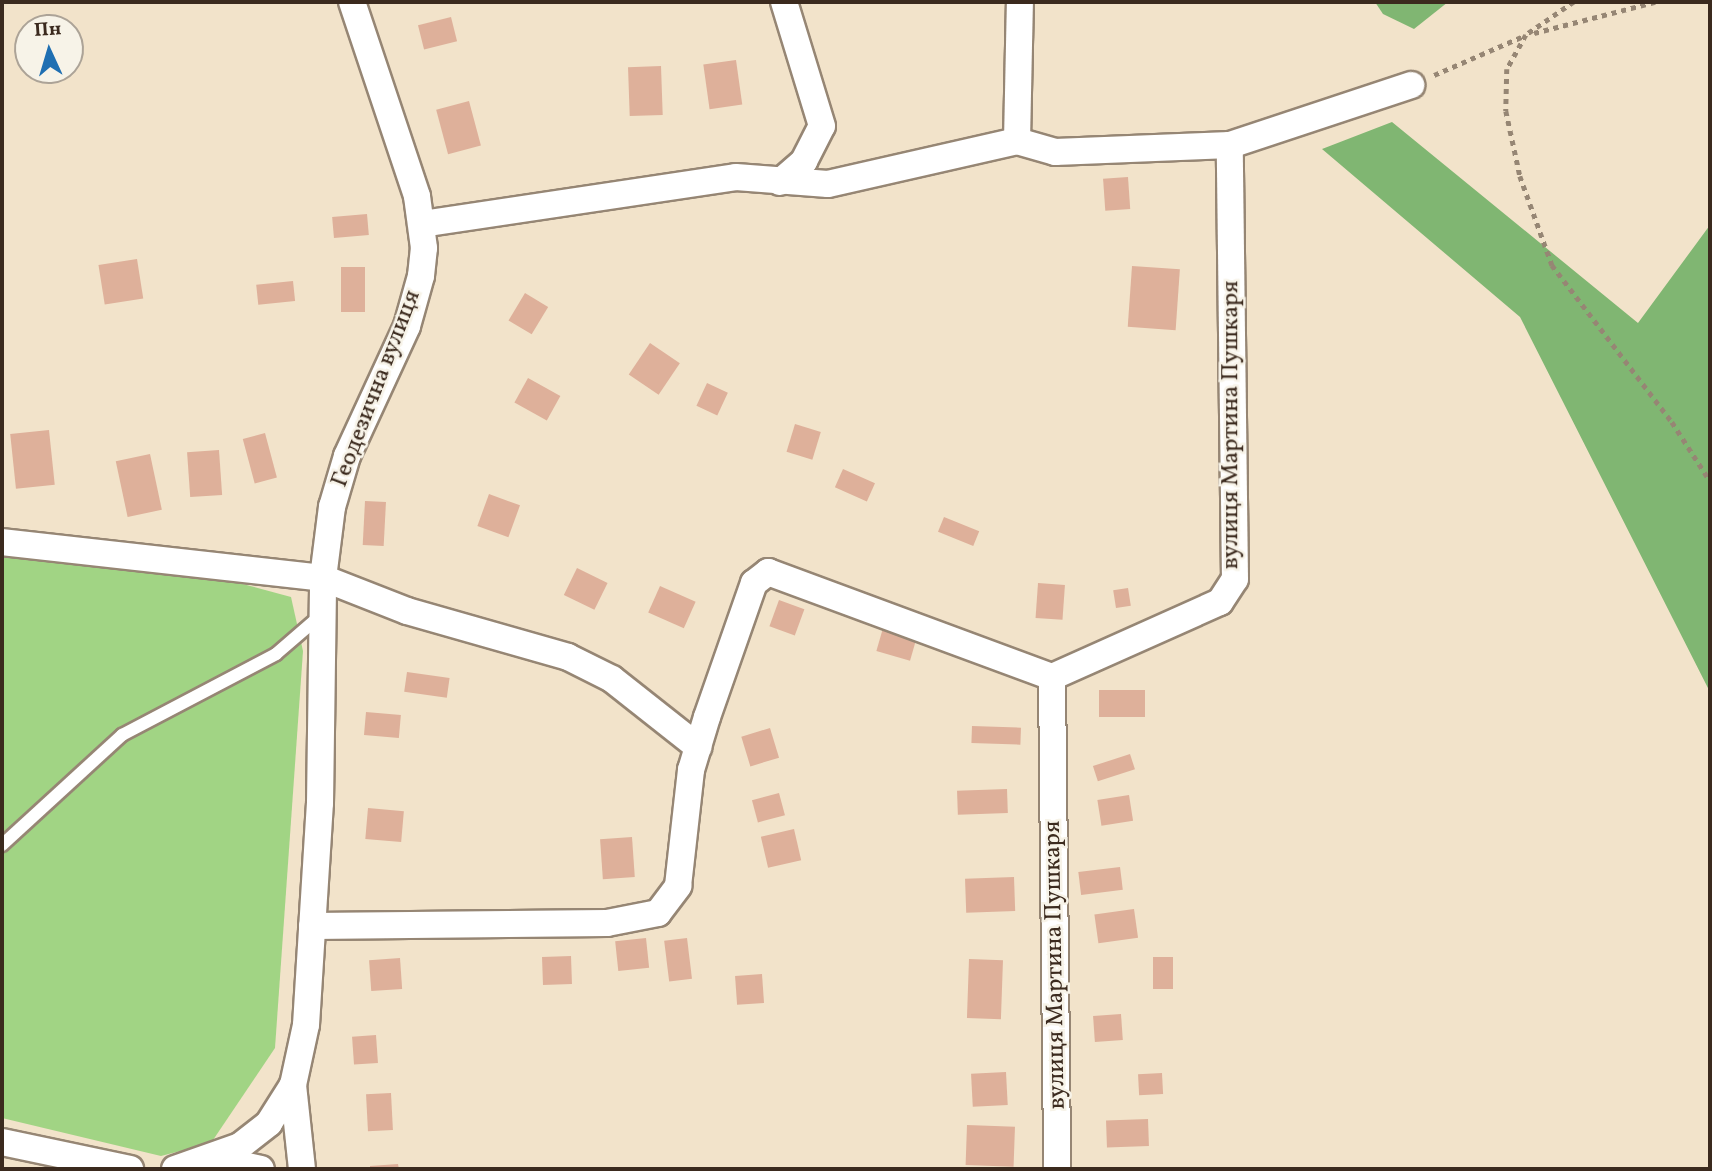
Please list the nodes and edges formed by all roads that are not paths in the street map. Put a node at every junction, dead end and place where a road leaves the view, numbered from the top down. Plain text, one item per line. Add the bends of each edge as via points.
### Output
1 (352, 2) edge
2 (785, 2) edge
3 (1020, 2) edge
4 (1411, 85) road end
5 (1017, 141) junction
6 (1230, 145) junction
7 (780, 182) junction
8 (422, 224) junction
9 (2, 542) edge
10 (323, 578) junction
11 (322, 612) junction
12 (1052, 677) junction
13 (698, 747) junction
14 (2, 845) edge
15 (312, 926) junction
16 (293, 1085) junction
17 (2, 1142) edge
18 (211, 1158) junction
19 (130, 1169) edge
20 (175, 1169) edge
21 (261, 1169) edge
22 (302, 1169) edge
23 (1057, 1169) edge

1 - 8 street, Геодезична вулиця via 417,196
2 - 7 street via 822,126 804,161
3 - 5 street
4 - 6 street
5 - 6 street via 1055,152
5 - 7 street via 828,184
6 - 12 street, вулиця Мартина Пушкаря via 1235,579 1220,602
7 - 8 street via 736,177
8 - 10 street, Геодезична вулиця via 421,276 407,326 347,456 332,507
9 - 10 street
10 - 11 street, Геодезична вулиця
10 - 13 street via 407,611 568,657 612,679
11 - 14 lane via 276,654 122,735
11 - 15 street, Геодезична вулиця via 320,803
12 - 13 street via 768,572 754,583
12 - 23 street, вулиця Мартина Пушкаря
13 - 15 street via 678,886 658,913 580,924
15 - 16 street, Геодезична вулиця via 306,1025
16 - 18 street, Геодезична вулиця via 269,1123 240,1146
16 - 22 street, Геодезична вулиця
17 - 19 street
18 - 20 street, Геодезична вулиця
18 - 21 street

